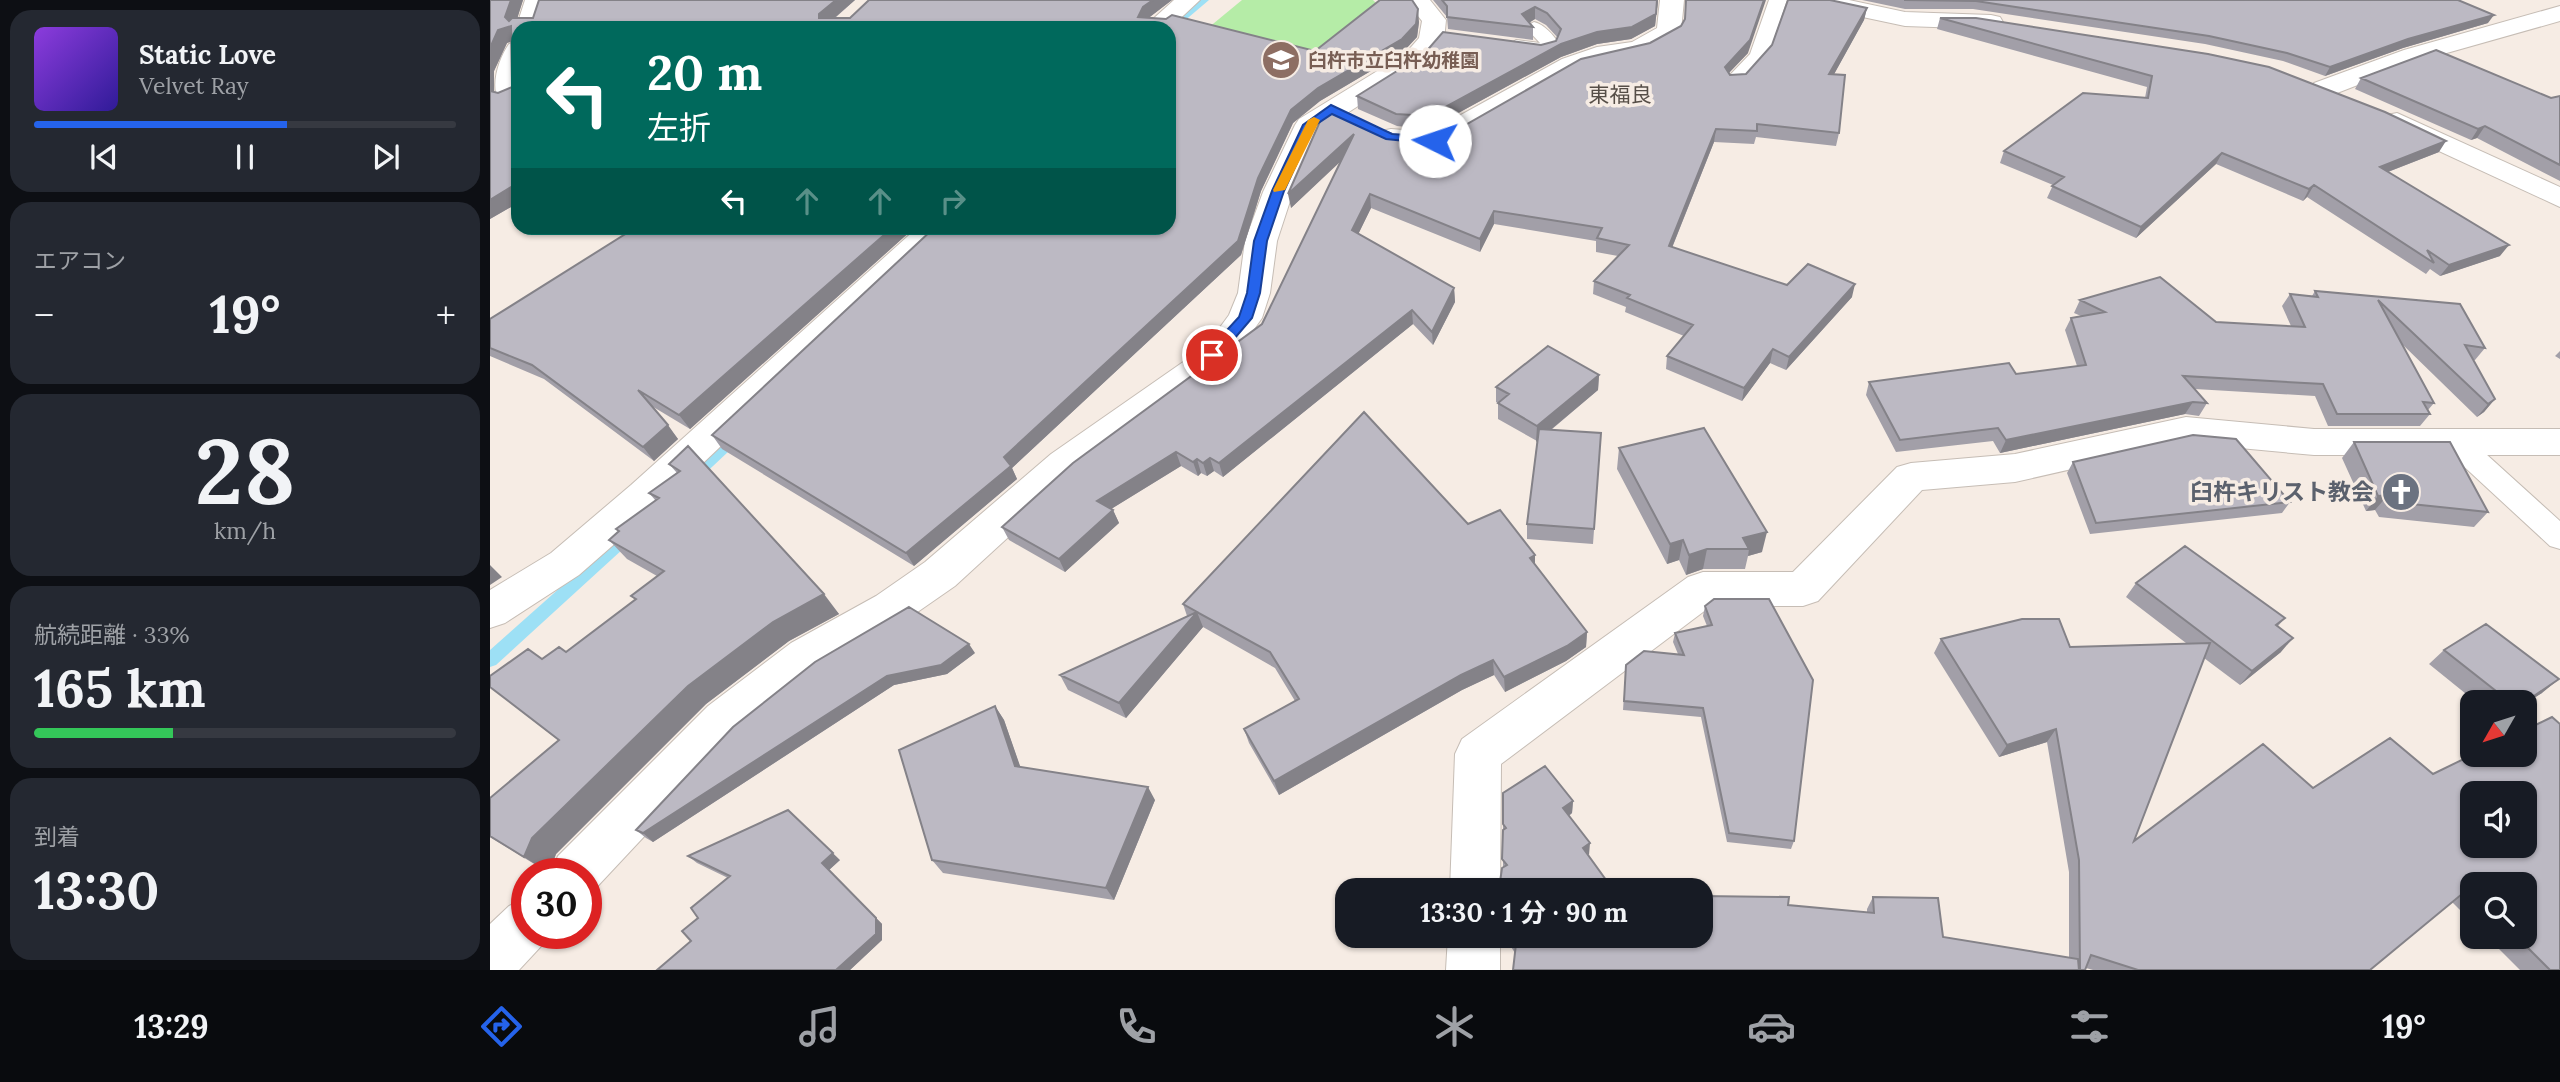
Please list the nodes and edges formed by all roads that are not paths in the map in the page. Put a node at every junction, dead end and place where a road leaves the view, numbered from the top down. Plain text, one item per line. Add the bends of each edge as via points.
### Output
1 (537, 0) edge
2 (1188, 0) edge
3 (1417, 0) edge
4 (1672, 0) edge
5 (1777, 0) edge
6 (1814, 0) edge
7 (2560, 13) edge
8 (530, 21) edge
9 (1163, 21) edge
10 (2011, 24) edge
11 (1534, 27) edge
12 (1492, 42) edge
13 (511, 68) edge
14 (1735, 82) edge
15 (505, 96) edge
16 (2353, 101) edge
17 (2378, 112) edge
18 (1350, 118) junction
19 (2560, 198) edge
20 (927, 235) edge
21 (2455, 442) junction
22 (2560, 442) edge
23 (2560, 538) edge
24 (490, 611) edge
25 (591, 858) edge
26 (1475, 878) edge
27 (511, 940) edge
28 (1474, 948) edge
29 (490, 962) edge
30 (1473, 970) edge

1 - 8 street
2 - 9 street
3 - 18 street via 1434,20 1437,37
4 - 18 street via 1669,31 1660,39 1571,64 1435,141 1390,137
5 - 14 lane via 1759,56
6 - 10 street via 1905,19
7 - 16 street via 2313,85
11 - 12 lane via 1549,47
13 - 15 street
17 - 19 street
18 - 25 street via 1309,125 1261,241 1254,293 1245,318 1230,338 1198,368 1064,464 940,574 806,656 724,720
20 - 24 street via 635,504 565,564
21 - 22 street
21 - 23 lane
21 - 26 street via 2314,442 2186,430 2015,468 1911,477 1803,589 1703,589 1478,754
27 - 29 street
28 - 30 street

